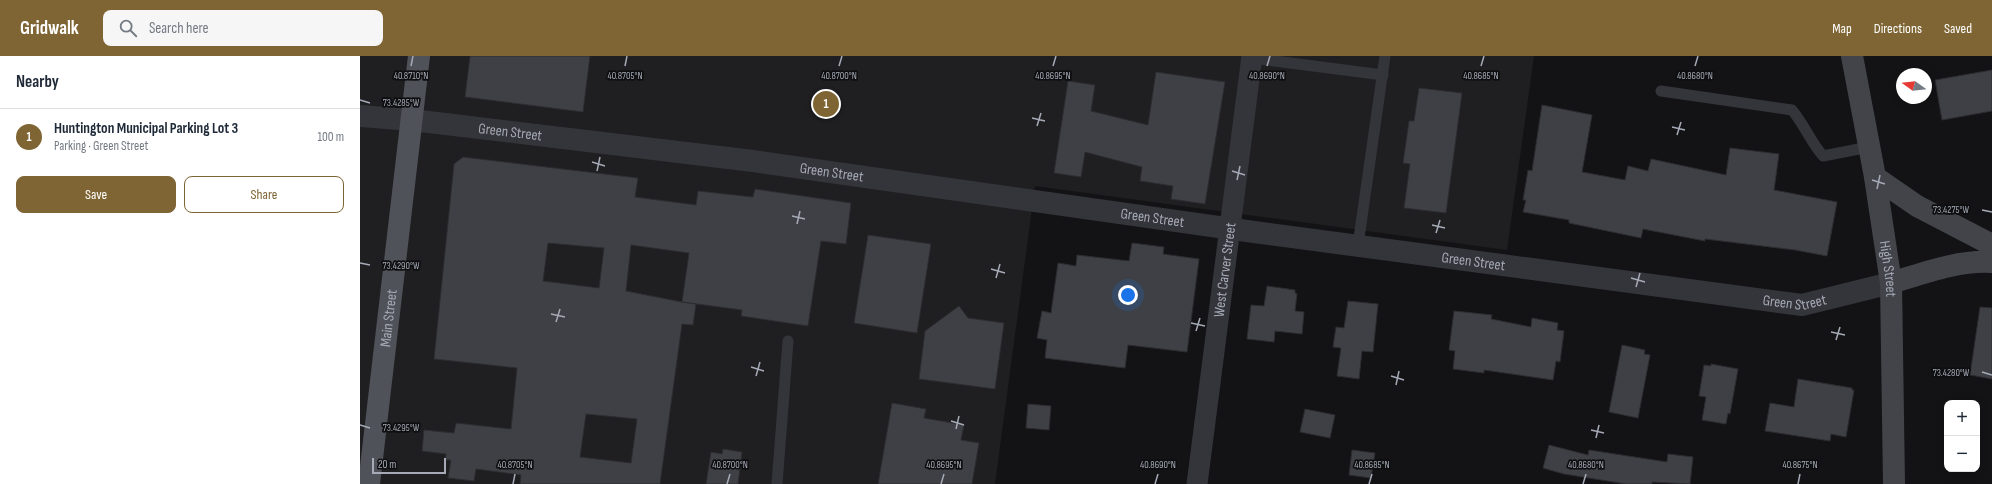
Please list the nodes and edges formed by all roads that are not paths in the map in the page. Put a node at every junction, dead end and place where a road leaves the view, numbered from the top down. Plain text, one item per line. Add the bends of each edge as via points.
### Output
1 (419, 56) edge
2 (1385, 56) edge
3 (1852, 56) edge
4 (1252, 57) edge
5 (1382, 75) junction
6 (1661, 91) dead end
7 (360, 116) edge
8 (412, 120) junction
9 (1869, 146) junction
10 (1875, 177) junction
11 (1231, 228) junction
12 (1992, 244) edge
13 (1358, 245) junction
14 (1992, 262) edge
15 (1891, 283) junction
16 (788, 341) dead end
17 (369, 484) edge
18 (777, 484) edge
19 (1197, 484) edge
20 (1894, 484) edge

1 - 8 main road, Main Street
2 - 5 lane
3 - 9 main road, High Street
4 - 5 lane
4 - 11 street, West Carver Street
5 - 13 lane
6 - 9 lane via 1792,110 1823,156
7 - 8 street, Green Street
8 - 11 street, Green Street via 760,162
8 - 17 main road, Main Street
9 - 10 main road, High Street
10 - 12 main road via 1917,206
10 - 15 main road, High Street
11 - 13 street, Green Street
11 - 19 street, West Carver Street
13 - 15 street, Green Street via 1802,305
14 - 15 main road via 1951,265
15 - 20 main road, High Street
16 - 18 lane

